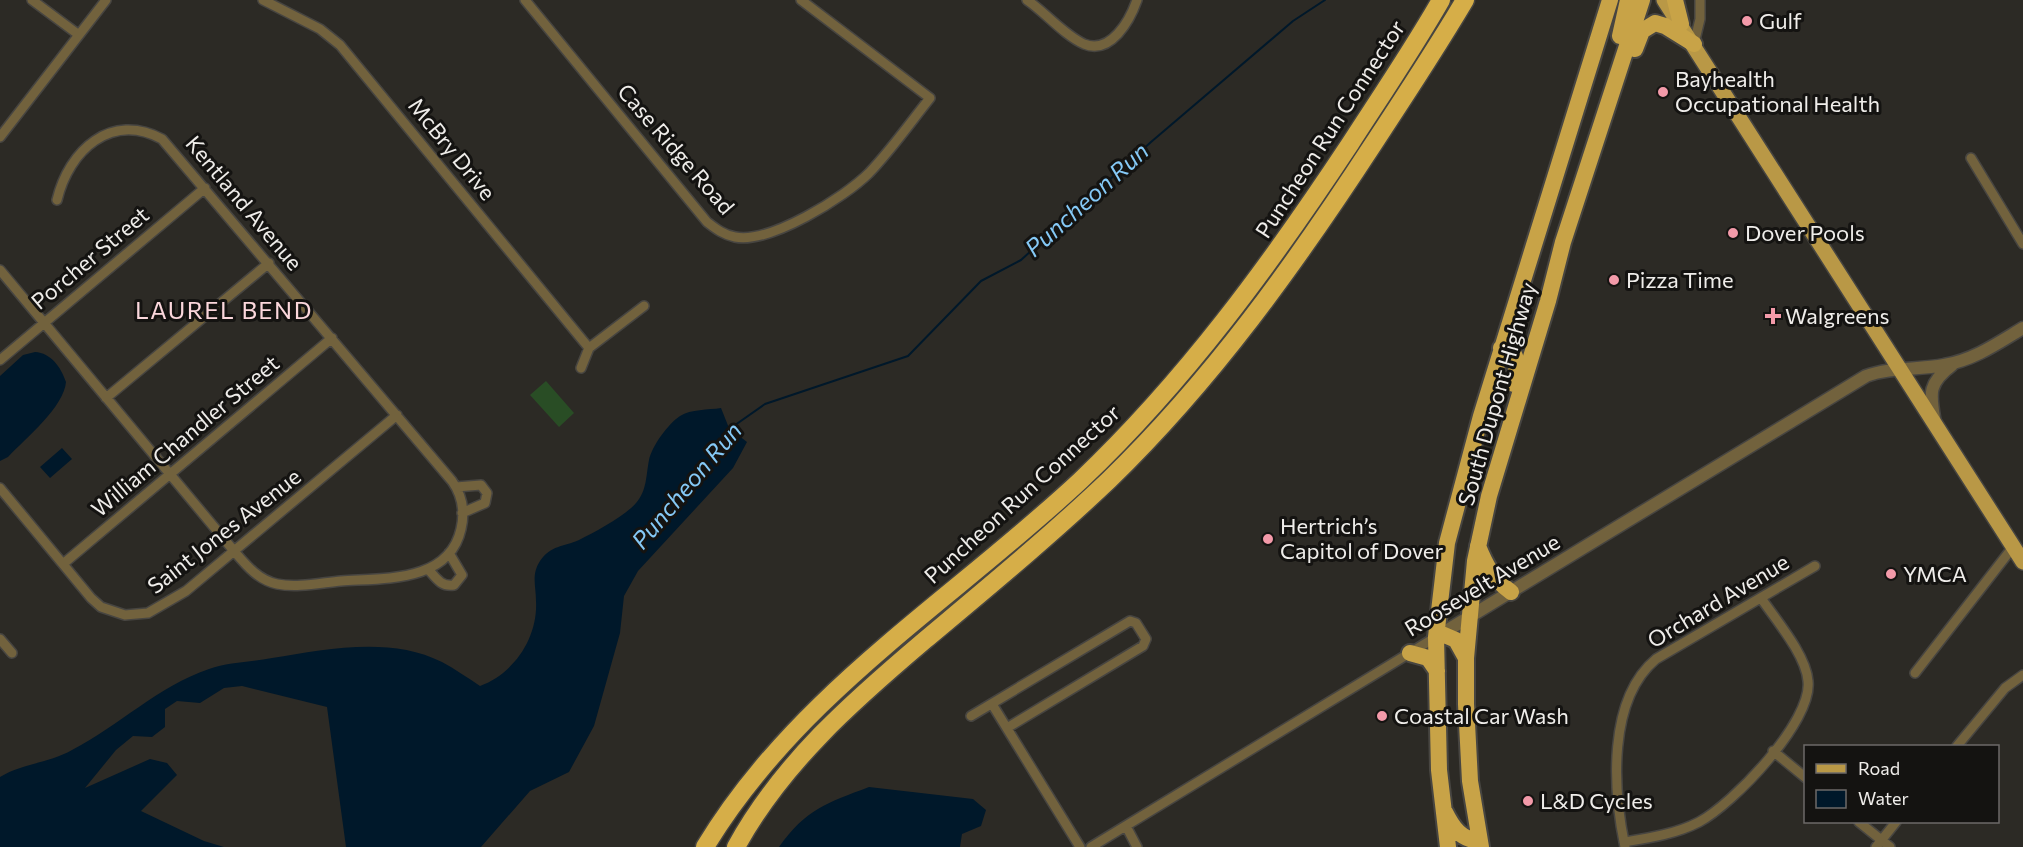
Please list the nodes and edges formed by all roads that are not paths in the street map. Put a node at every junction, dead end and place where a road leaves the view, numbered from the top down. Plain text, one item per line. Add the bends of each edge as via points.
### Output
1 (32, 0) edge
2 (106, 0) edge
3 (263, 0) edge
4 (525, 0) edge
5 (801, 0) edge
6 (1028, 0) edge
7 (1137, 0) edge
8 (1441, 0) edge
9 (1465, 0) edge
10 (1628, 0) edge
11 (1642, 0) edge
12 (1664, 0) edge
13 (1675, 0) edge
14 (1700, 0) edge
15 (1608, 3) edge
16 (1681, 24) junction
17 (79, 35) junction
18 (1694, 44) junction
19 (1606, 116) junction
20 (0, 137) edge
21 (1971, 158) dead end
22 (205, 188) junction
23 (57, 200) dead end
24 (1563, 242) junction
25 (2023, 244) edge
26 (269, 263) junction
27 (0, 270) edge
28 (644, 306) dead end
29 (43, 323) junction
30 (2023, 328) edge
31 (332, 338) junction
32 (589, 348) junction
33 (1501, 348) junction
34 (0, 360) edge
35 (1954, 363) junction
36 (581, 368) dead end
37 (1899, 370) junction
38 (106, 398) junction
39 (397, 415) junction
40 (1935, 427) junction
41 (170, 474) junction
42 (1493, 481) junction
43 (456, 487) junction
44 (0, 488) edge
45 (462, 513) junction
46 (1478, 546) junction
47 (2013, 547) junction
48 (234, 551) junction
49 (449, 553) junction
50 (2023, 562) edge
51 (63, 564) junction
52 (1815, 566) dead end
53 (429, 569) junction
54 (1511, 592) junction
55 (1761, 598) junction
56 (1469, 618) junction
57 (1439, 636) junction
58 (0, 639) edge
59 (12, 653) dead end
60 (1410, 653) junction
61 (1466, 658) junction
62 (1437, 671) junction
63 (1915, 673) dead end
64 (2023, 675) edge
65 (992, 704) junction
66 (972, 716) dead end
67 (1007, 728) junction
68 (1959, 745) edge
69 (1773, 751) junction
70 (1804, 776) edge
71 (1442, 806) junction
72 (1860, 823) edge
73 (1895, 823) edge
74 (1126, 826) junction
75 (1879, 843) edge
76 (1480, 844) edge
77 (1624, 845) edge
78 (705, 847) edge
79 (736, 847) edge
80 (1080, 847) edge
81 (1091, 847) edge
82 (1137, 847) edge
83 (1448, 847) edge
84 (1890, 847) edge

1 - 17 street
2 - 17 street
3 - 32 street, McBry Drive via 320,29 340,45
4 - 5 street, Case Ridge Road via 707,222 720,232 750,238 816,211 850,188 880,161 930,98
6 - 7 street via 1085,44 1101,45 1116,36
8 - 78 highway, Puncheon Run Connector via 1287,239 1170,388 1056,502 808,715 744,787
9 - 79 highway, Puncheon Run Connector via 1315,233 1201,382 1092,496 833,721 771,792
10 - 24 highway
11 - 19 highway, South Dupont Highway
12 - 16 main road
13 - 16 highway
14 - 18 street
15 - 33 highway, South Dupont Highway
16 - 18 main road
17 - 20 street
18 - 19 highway via 1665,26 1655,23 1646,27
18 - 37 main road
19 - 24 highway, South Dupont Highway
21 - 25 street
22 - 23 street, Kentland Avenue via 162,139 135,128 108,133 87,148 62,179
22 - 26 street, Kentland Avenue
22 - 29 street, Porcher Street
24 - 42 highway, South Dupont Highway
26 - 31 street, Kentland Avenue
26 - 38 street
27 - 29 street, Kentland Avenue
28 - 32 street
29 - 34 street, Porcher Street
29 - 38 street, Kentland Avenue
30 - 35 street via 1978,355
31 - 39 street, Kentland Avenue
31 - 41 street, William Chandler Street
32 - 36 street
33 - 42 highway via 1515,356 1517,375 1496,446
33 - 57 highway, South Dupont Highway via 1448,543
35 - 37 street, Roosevelt Avenue
35 - 40 street via 1932,387
37 - 40 main road
37 - 54 street, Roosevelt Avenue via 1878,372 1857,381
38 - 41 street, Kentland Avenue
39 - 43 street, Kentland Avenue
39 - 48 street, Saint Jones Avenue
40 - 47 main road
41 - 48 street, Kentland Avenue
41 - 51 street, William Chandler Street
42 - 46 highway, South Dupont Highway
43 - 45 street, Kentland Avenue
43 - 45 street via 481,485 487,494 485,503
44 - 51 street, Saint Jones Avenue
45 - 49 street, Kentland Avenue via 458,540
46 - 54 highway via 1488,570
46 - 56 highway, South Dupont Highway
47 - 50 main road
47 - 63 street
48 - 51 street, Saint Jones Avenue via 168,604 136,615 101,607
48 - 53 street, Kentland Avenue via 265,580 287,585 405,576
49 - 53 street, Kentland Avenue
49 - 53 street via 462,575 454,585 441,583
52 - 55 street, Orchard Avenue
54 - 56 street, Roosevelt Avenue
55 - 69 street via 1802,660 1809,684 1805,707
55 - 77 street, Orchard Avenue via 1656,659 1638,679 1624,713 1616,759
56 - 57 street, Roosevelt Avenue
56 - 61 highway, South Dupont Highway
57 - 60 street, Roosevelt Avenue
57 - 61 highway via 1456,640
57 - 62 highway, South Dupont Highway
58 - 59 street
60 - 62 highway via 1428,658
60 - 74 street, Roosevelt Avenue
61 - 76 highway, South Dupont Highway via 1470,781
62 - 71 highway, South Dupont Highway
64 - 68 street via 2005,688
65 - 66 street
65 - 67 street
65 - 67 street via 1130,621 1136,623 1146,639 1143,646
67 - 80 street
69 - 70 street
69 - 77 street via 1743,788 1714,813 1680,831
71 - 76 highway via 1452,826
71 - 83 highway, South Dupont Highway
72 - 75 street
73 - 75 street
74 - 81 street, Roosevelt Avenue
74 - 82 street
75 - 84 street

